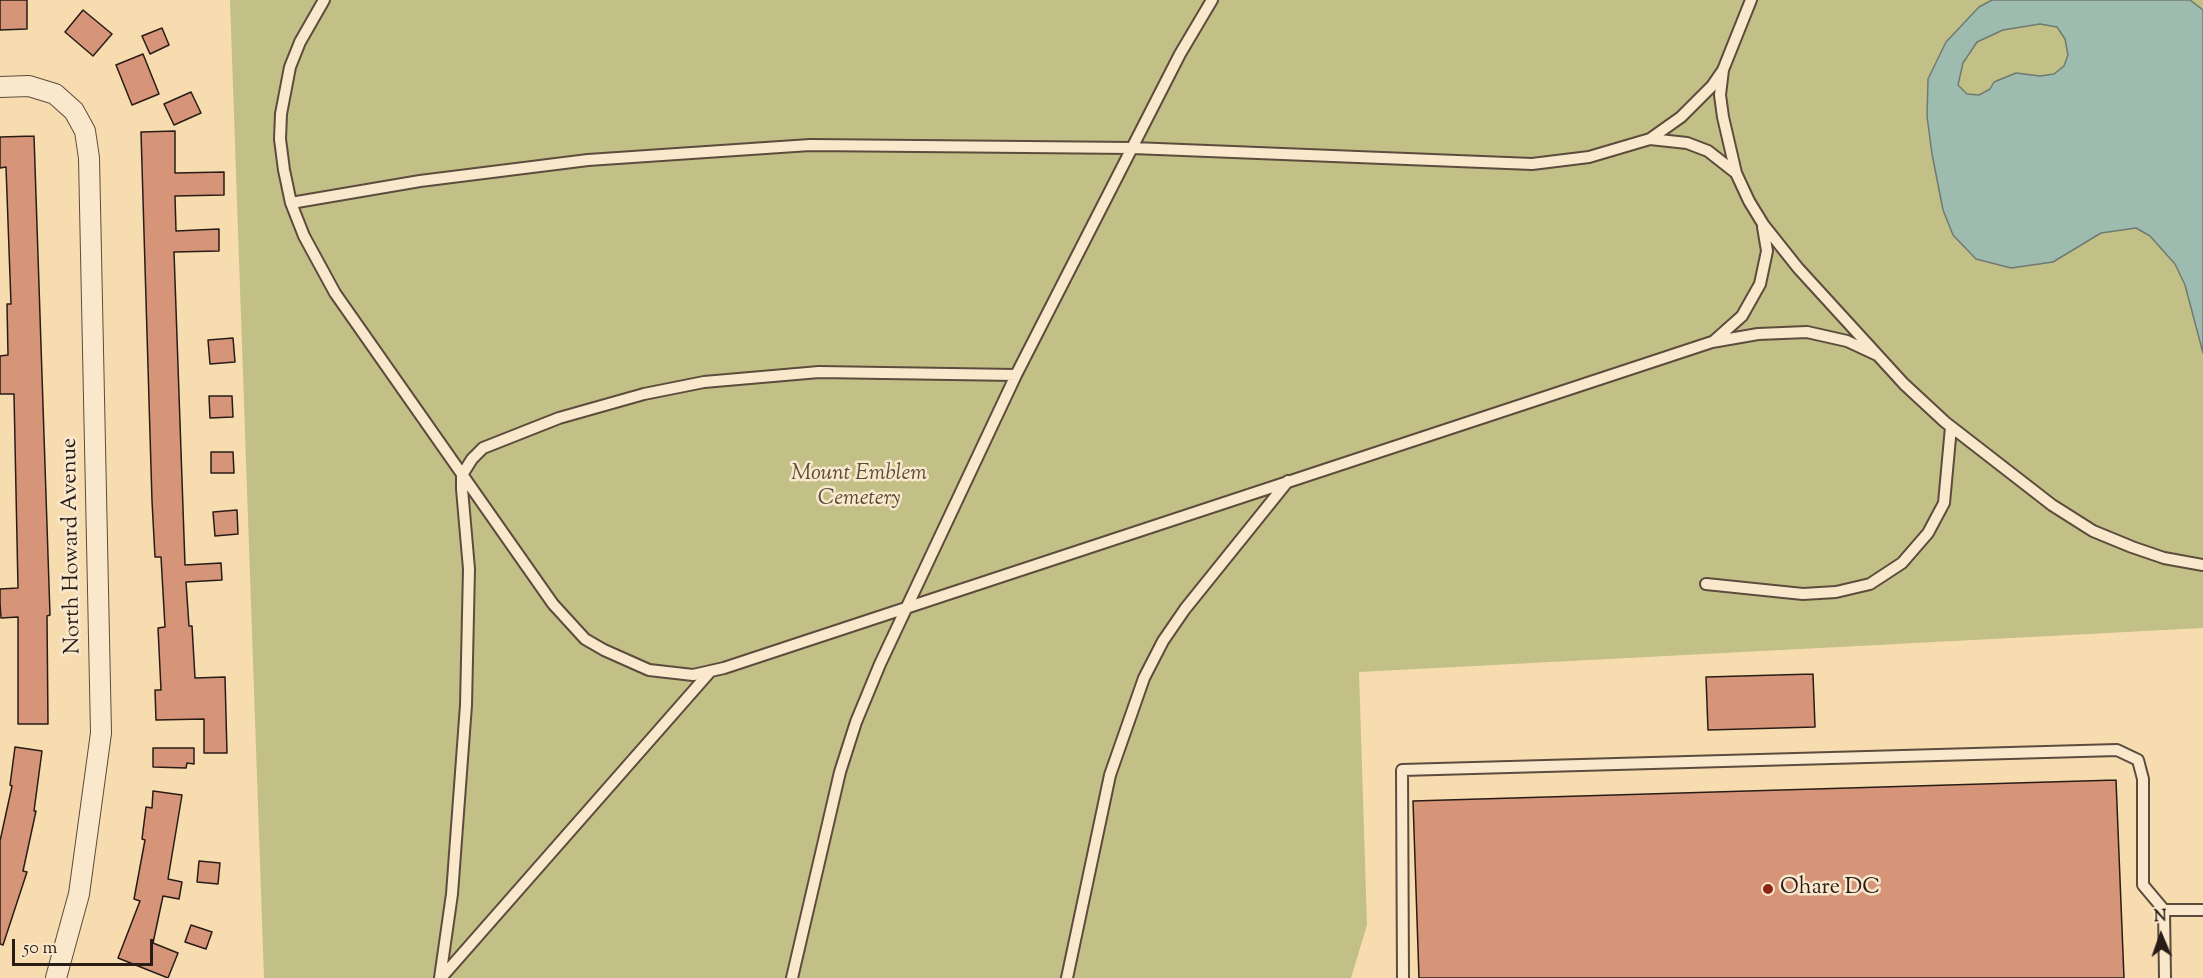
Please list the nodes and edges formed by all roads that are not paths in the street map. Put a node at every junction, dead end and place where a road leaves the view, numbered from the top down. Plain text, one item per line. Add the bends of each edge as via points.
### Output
1 (324, 0) edge
2 (1212, 0) edge
3 (1751, 0) edge
4 (1723, 70) junction
5 (0, 87) edge
6 (1650, 139) junction
7 (1133, 148) junction
8 (1736, 173) junction
9 (291, 203) junction
10 (1763, 224) junction
11 (1712, 342) junction
12 (1877, 355) junction
13 (1016, 375) junction
14 (1951, 427) junction
15 (462, 475) junction
16 (1288, 481) junction
17 (2203, 565) edge
18 (1706, 584) dead end
19 (905, 609) junction
20 (709, 673) junction
21 (2164, 910) junction
22 (2203, 910) edge
23 (56, 978) edge
24 (441, 978) edge
25 (792, 978) edge
26 (1067, 978) edge
27 (1403, 978) edge
28 (2165, 978) edge

1 - 9 lane via 300,42 284,91 280,139
2 - 7 lane
3 - 4 lane
4 - 6 lane via 1713,86 1681,117
4 - 8 lane via 1720,95
5 - 23 street, North Howard Avenue via 29,86 55,94 74,111 85,131 89,158 101,733 79,894
6 - 7 lane via 1589,157 1532,164
6 - 8 lane via 1687,143 1708,151
7 - 9 lane via 830,144 650,154 420,181
7 - 13 lane
8 - 10 lane
9 - 15 lane via 335,293
10 - 11 lane via 1767,251 1760,284 1742,316
10 - 12 lane
11 - 12 lane via 1758,334 1808,332 1847,341
11 - 16 lane
12 - 14 lane
13 - 15 lane via 819,372 704,382 559,418 506,438 483,448
13 - 19 lane
14 - 17 lane via 2052,505 2093,531 2164,558
14 - 18 lane via 1944,503 1928,534 1902,563 1870,584 1803,594
15 - 20 lane via 553,604 585,639 649,670
15 - 24 lane via 469,569 466,705 452,894
16 - 19 lane
16 - 26 lane via 1185,609 1144,678 1110,775
19 - 20 lane
19 - 25 lane via 856,722 840,772
20 - 24 lane
21 - 22 lane
21 - 27 lane via 2144,885 2143,779 2138,760 2117,750 1402,770
21 - 28 lane

